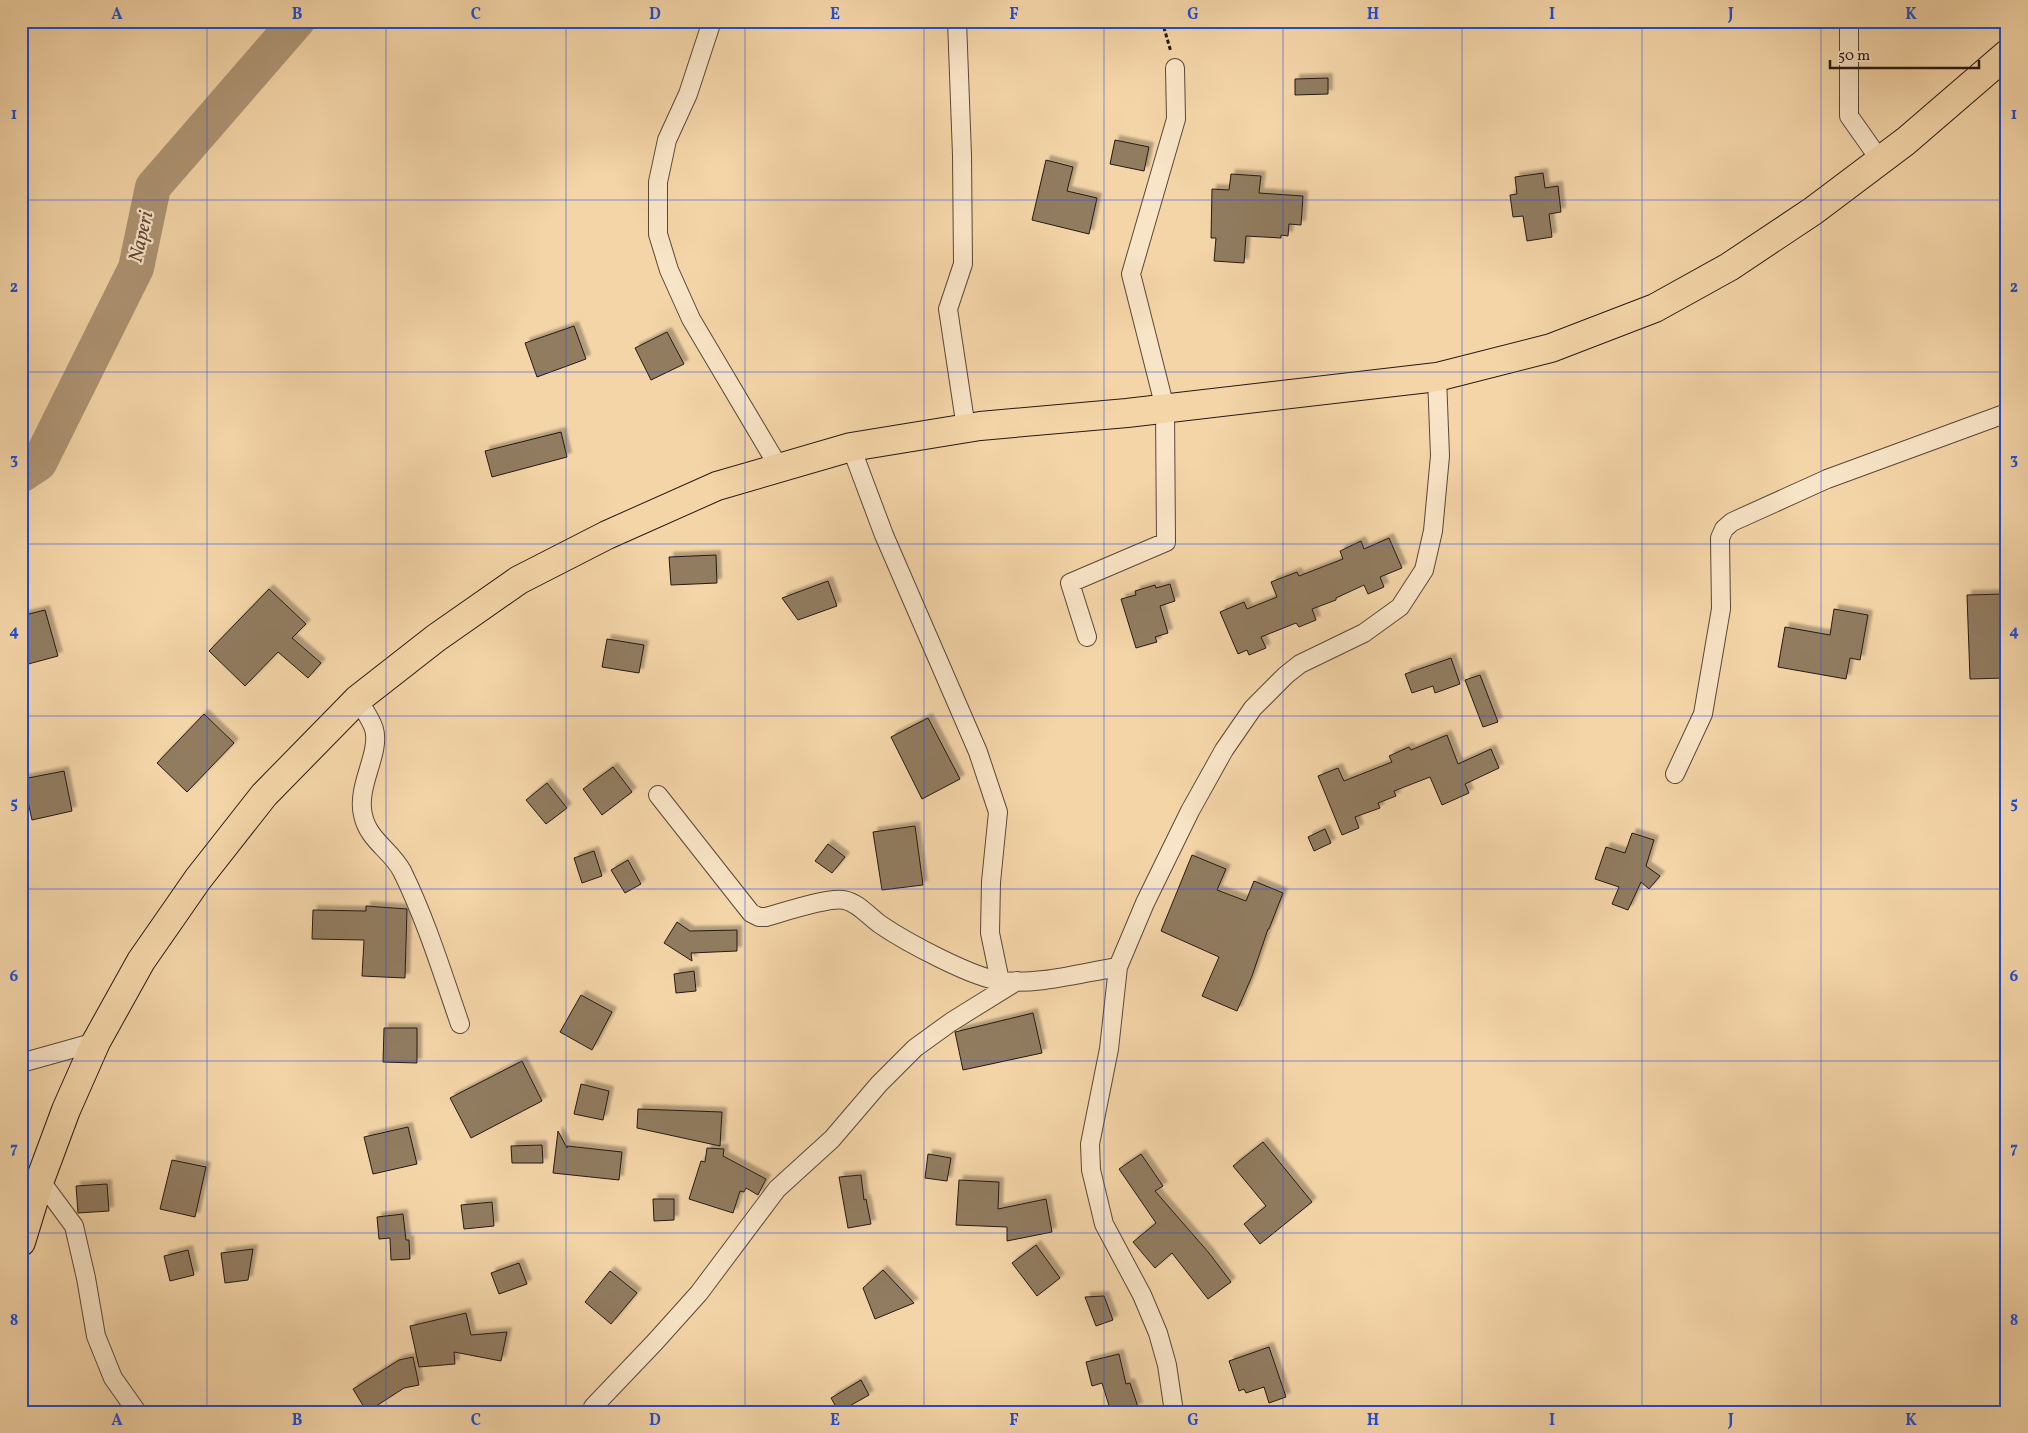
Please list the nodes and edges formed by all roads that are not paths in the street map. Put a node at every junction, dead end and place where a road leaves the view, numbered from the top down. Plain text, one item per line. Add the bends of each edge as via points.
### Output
1 (712, 21) edge
2 (957, 21) edge
3 (1849, 21) edge
4 (2007, 54) edge
5 (1175, 68) road end
6 (1880, 160) junction
7 (1437, 377) junction
8 (1165, 408) junction
9 (2007, 413) edge
10 (966, 428) junction
11 (851, 448) junction
12 (780, 469) junction
13 (1087, 637) dead end
14 (358, 699) junction
15 (1675, 774) dead end
16 (658, 794) dead end
17 (1118, 966) junction
18 (1008, 981) junction
19 (460, 1024) dead end
20 (96, 1042) junction
21 (21, 1063) edge
22 (40, 1180) junction
23 (21, 1242) edge
24 (593, 1407) dead end
25 (137, 1412) edge
26 (1174, 1412) edge

1 - 12 street via 688,94 667,140 658,182 658,234 669,270 691,319
2 - 10 street via 962,264 948,309
3 - 6 street via 1849,116
4 - 6 highway
5 - 8 street via 1176,119 1131,274
6 - 7 highway via 1813,212 1729,267 1655,308 1551,348
7 - 8 highway
7 - 17 street via 1440,456 1433,531 1424,570 1400,607 1364,633 1300,664 1253,708 1224,750 1190,811
8 - 10 highway
8 - 13 street via 1166,542 1070,583
9 - 15 street via 1827,479 1746,515 1724,529 1720,538 1721,609 1703,714
10 - 11 highway
11 - 12 highway
11 - 18 street via 884,536 978,752 998,812 990,933
12 - 14 highway via 709,490 607,534 519,580 436,638
14 - 19 street via 375,730 374,752 361,794 362,815 369,832 400,868 423,914
14 - 20 highway via 264,795 198,879 141,961
16 - 18 street via 751,913 766,917 842,900 955,965
17 - 18 street via 1050,978
17 - 26 street via 1110,1049 1090,1144 1090,1170 1104,1224 1142,1295 1158,1333
18 - 24 street via 915,1048 879,1084 832,1139 777,1189 699,1293
20 - 21 street
20 - 22 highway
22 - 23 highway
22 - 25 street via 74,1226 96,1336 113,1378

